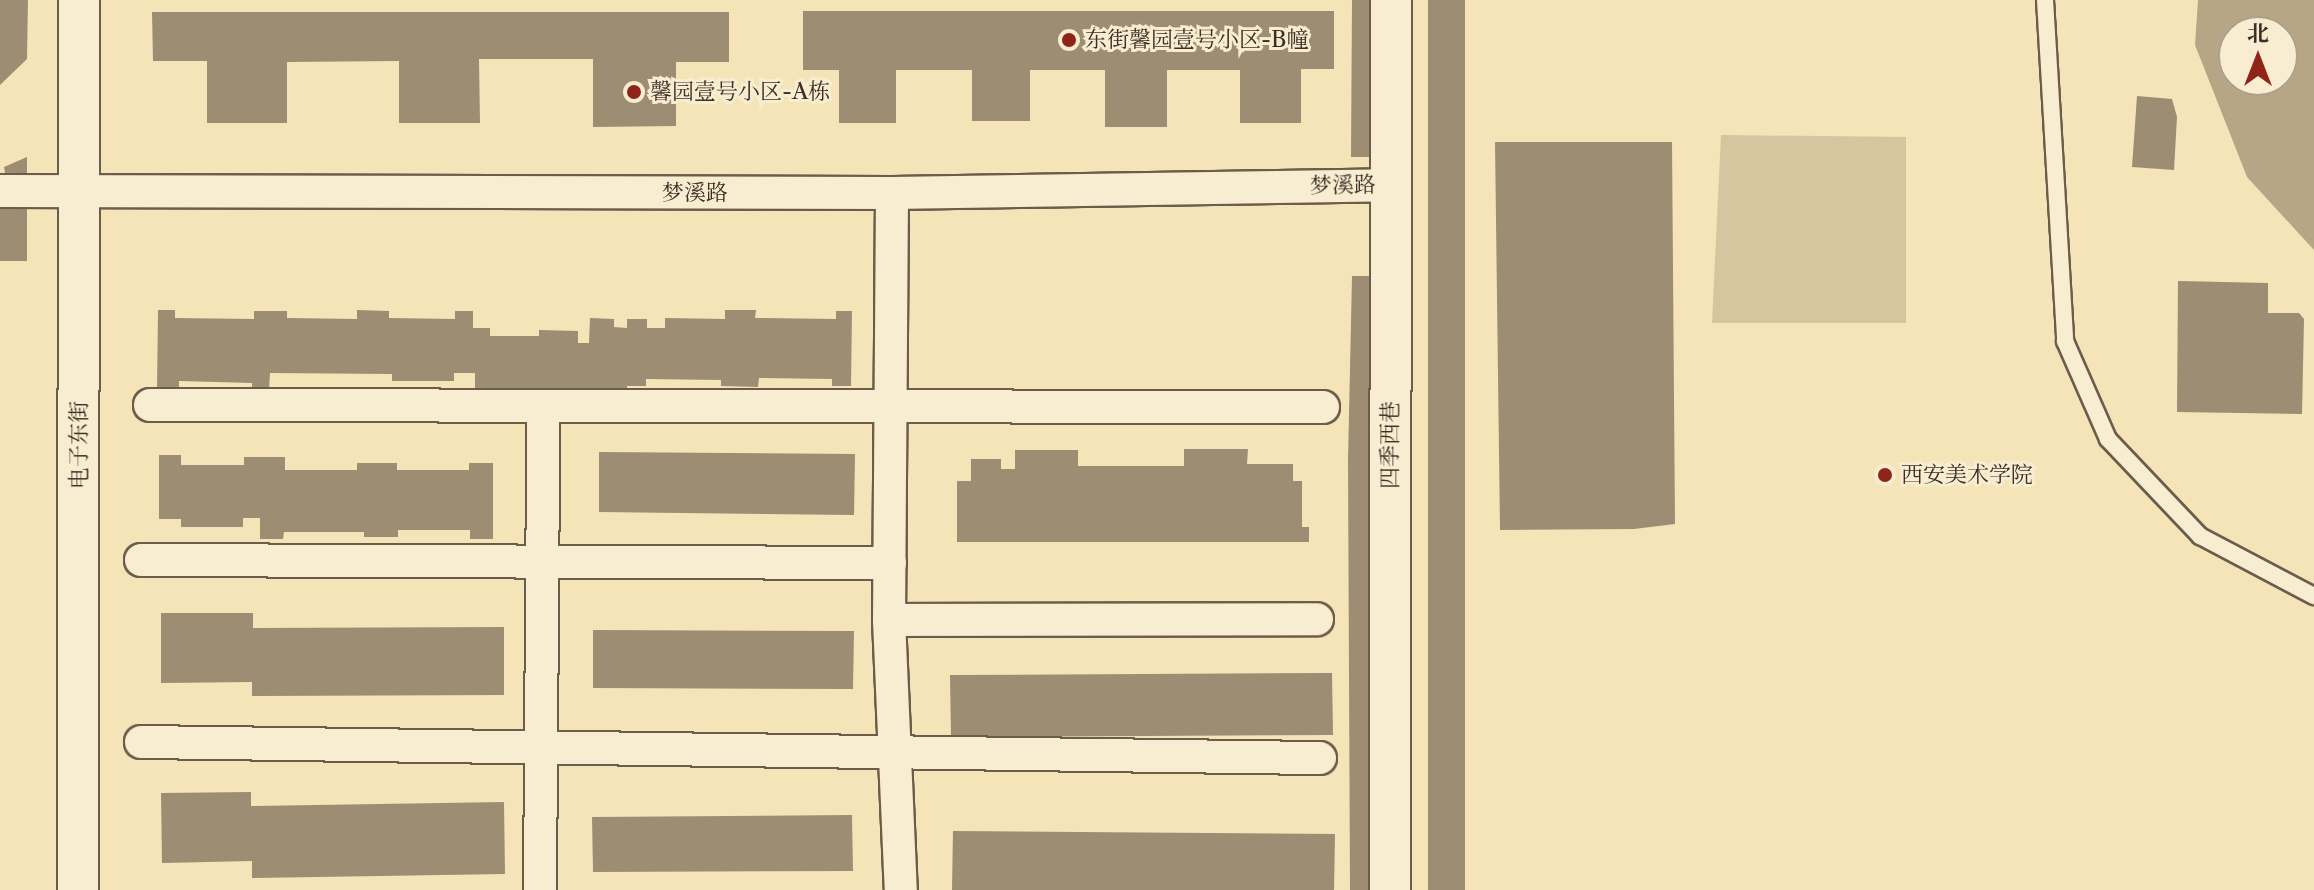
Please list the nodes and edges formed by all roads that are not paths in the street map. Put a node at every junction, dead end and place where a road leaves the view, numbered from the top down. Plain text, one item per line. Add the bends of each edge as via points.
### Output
1 (79, 0) edge
2 (1391, 0) edge
3 (2045, 0) edge
4 (1390, 185) junction
5 (0, 191) edge
6 (79, 193) junction
7 (892, 193) junction
8 (150, 405) dead end
9 (890, 406) junction
10 (543, 407) junction
11 (1323, 407) dead end
12 (141, 560) dead end
13 (544, 561) junction
14 (890, 563) junction
15 (2314, 596) edge
16 (1317, 619) dead end
17 (889, 620) junction
18 (141, 742) dead end
19 (543, 745) junction
20 (897, 751) junction
21 (1320, 758) dead end
22 (78, 890) edge
23 (540, 890) edge
24 (901, 890) edge
25 (1390, 890) edge

1 - 6 street, 电子东街
2 - 4 street, 四季西巷
3 - 15 lane via 2065,341 2108,439 2200,536
4 - 7 street, 梦溪路
4 - 25 street, 四季西巷
5 - 6 street, 梦溪路
6 - 7 street, 梦溪路
6 - 22 street, 电子东街
7 - 9 street
8 - 10 street
9 - 10 street
9 - 11 street
9 - 14 street
10 - 13 street
12 - 13 street
13 - 14 street
13 - 19 street
14 - 17 street
16 - 17 street
17 - 20 street
18 - 19 street
19 - 20 street
19 - 23 street
20 - 21 street
20 - 24 street

